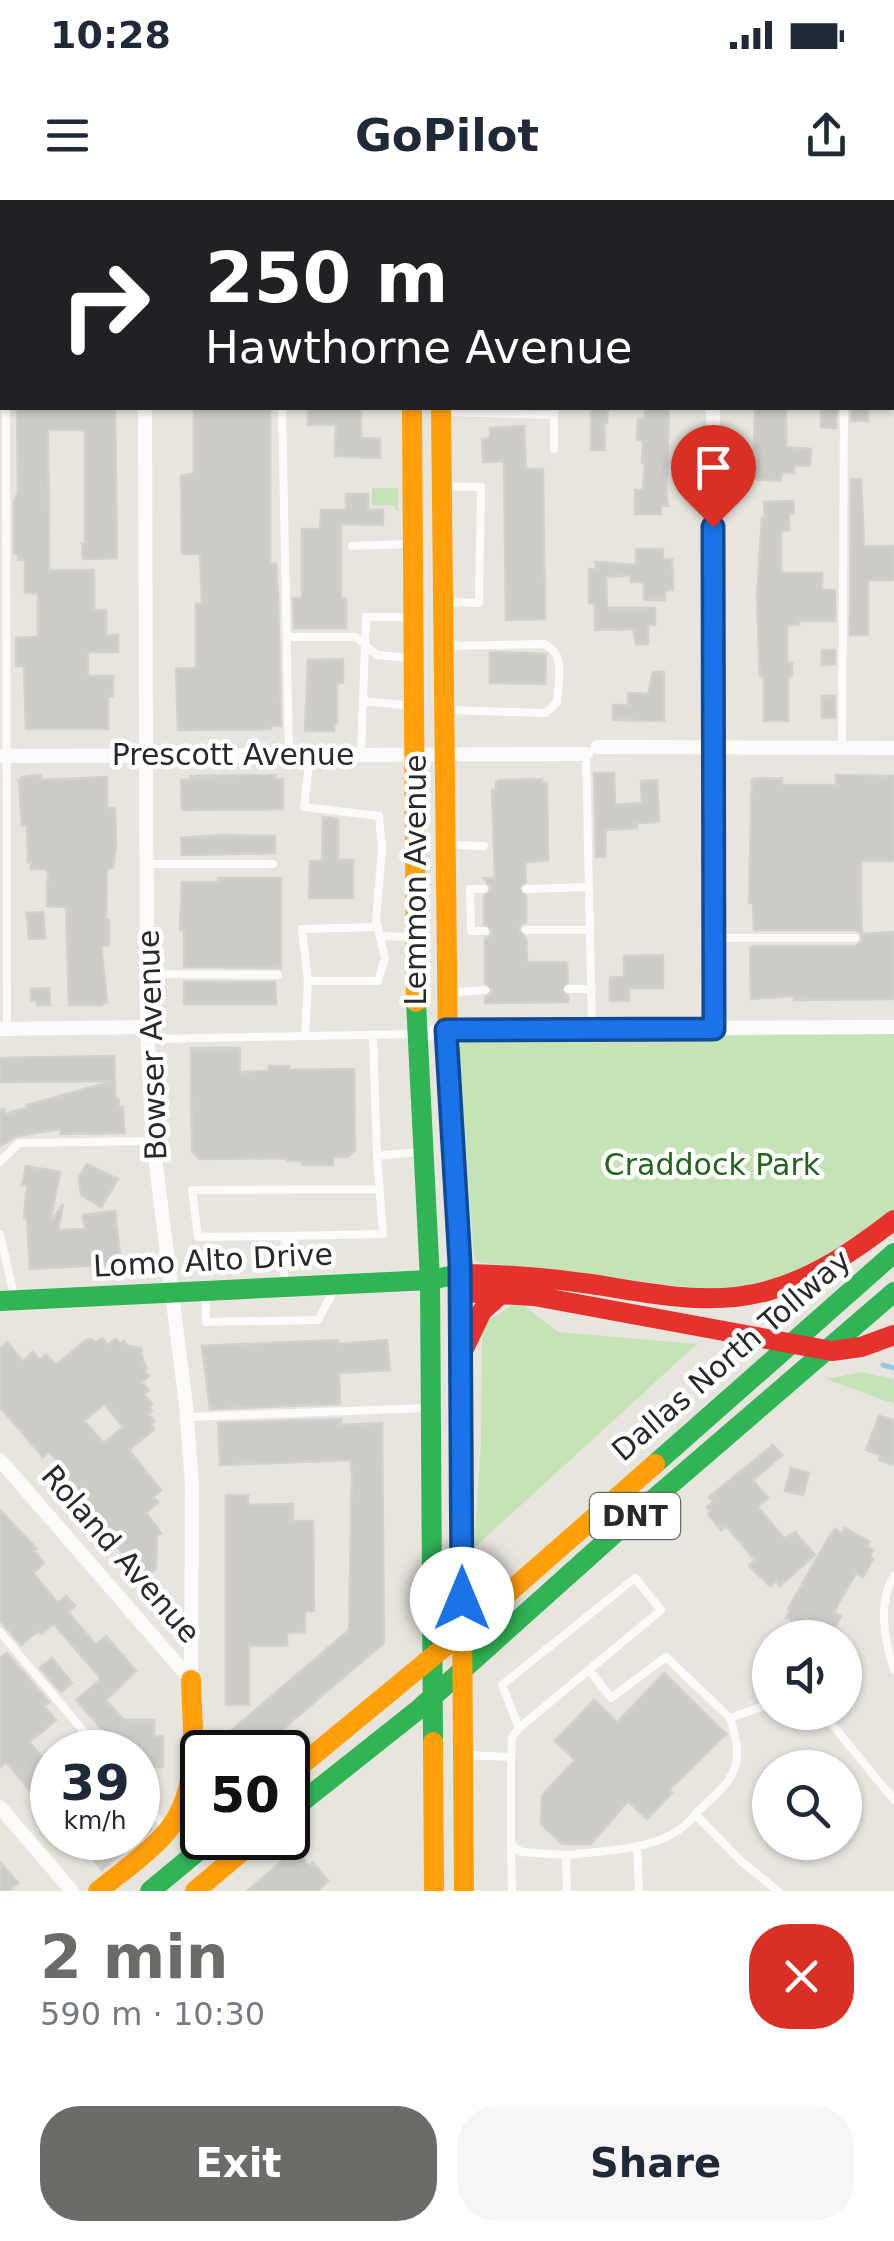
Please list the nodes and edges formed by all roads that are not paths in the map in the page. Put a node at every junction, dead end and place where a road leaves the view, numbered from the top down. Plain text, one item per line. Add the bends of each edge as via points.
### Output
1 (363, 200) edge
2 (379, 200) edge
3 (6, 410) edge
4 (145, 410) edge
5 (282, 410) edge
6 (412, 410) edge
7 (441, 410) edge
8 (713, 410) edge
9 (844, 410) edge
10 (554, 411) edge
11 (554, 448) dead end
12 (442, 486) junction
13 (413, 544) junction
14 (352, 546) dead end
15 (442, 602) junction
16 (414, 617) junction
17 (287, 637) junction
18 (365, 643) junction
19 (443, 646) junction
20 (414, 658) junction
21 (363, 701) junction
22 (414, 706) junction
23 (443, 710) junction
24 (714, 748) junction
25 (842, 748) junction
26 (894, 748) edge
27 (591, 750) junction
28 (148, 753) junction
29 (310, 754) junction
30 (361, 754) junction
31 (414, 754) junction
32 (444, 754) junction
33 (289, 755) junction
34 (4, 756) edge
35 (444, 844) junction
36 (484, 846) dead end
37 (147, 864) junction
38 (273, 864) dead end
39 (589, 886) junction
40 (484, 890) dead end
41 (526, 890) dead end
42 (526, 930) dead end
43 (590, 930) junction
44 (379, 931) junction
45 (484, 931) dead end
46 (415, 938) junction
47 (714, 938) junction
48 (855, 938) dead end
49 (147, 974) junction
50 (278, 975) dead end
51 (308, 981) junction
52 (568, 989) dead end
53 (592, 989) junction
54 (485, 990) dead end
55 (446, 992) junction
56 (894, 1027) edge
57 (3, 1029) edge
58 (592, 1029) junction
59 (714, 1029) junction
60 (446, 1030) junction
61 (147, 1033) junction
62 (416, 1034) junction
63 (373, 1035) junction
64 (305, 1036) junction
65 (152, 1142) junction
66 (423, 1152) junction
67 (376, 1156) junction
68 (0, 1162) edge
69 (379, 1189) junction
70 (894, 1220) edge
71 (0, 1234) edge
72 (284, 1236) junction
73 (894, 1253) edge
74 (430, 1280) junction
75 (460, 1283) junction
76 (337, 1284) junction
77 (284, 1288) junction
78 (205, 1292) junction
79 (894, 1292) edge
80 (502, 1293) junction
81 (171, 1294) junction
82 (7, 1300) edge
83 (894, 1334) edge
84 (460, 1354) junction
85 (430, 1408) junction
86 (186, 1418) junction
87 (0, 1460) edge
88 (894, 1576) edge
89 (0, 1632) edge
90 (894, 1670) edge
91 (590, 1671) junction
92 (191, 1680) junction
93 (752, 1710) edge
94 (730, 1718) junction
95 (519, 1728) junction
96 (82, 1730) edge
97 (837, 1730) edge
98 (434, 1751) junction
99 (463, 1755) junction
100 (310, 1758) edge
101 (510, 1758) junction
102 (310, 1795) edge
103 (894, 1800) edge
104 (0, 1807) edge
105 (695, 1814) junction
106 (160, 1822) edge
107 (168, 1831) junction
108 (511, 1845) junction
109 (637, 1846) junction
110 (566, 1855) junction
111 (187, 1860) edge
112 (232, 1860) edge
113 (72, 1891) edge
114 (98, 1891) edge
115 (150, 1891) edge
116 (195, 1891) edge
117 (434, 1891) edge
118 (464, 1891) edge
119 (512, 1891) edge
120 (567, 1891) edge
121 (639, 1891) edge
122 (778, 1891) edge

1 - 2 lane
3 - 34 lane
4 - 28 street, Bowser Avenue
5 - 17 lane
6 - 13 main road, Lemmon Avenue
7 - 10 lane
7 - 12 main road, Lemmon Avenue
8 - 24 street
9 - 25 lane
10 - 11 lane
12 - 15 main road, Lemmon Avenue
12 - 15 lane via 480,486 479,603
13 - 14 lane
13 - 16 main road, Lemmon Avenue
15 - 19 main road, Lemmon Avenue
16 - 18 lane via 366,617
16 - 20 main road, Lemmon Avenue
17 - 18 lane via 356,637
17 - 33 lane
18 - 20 lane via 386,658
18 - 21 lane
19 - 23 main road, Lemmon Avenue
19 - 23 lane via 544,644 560,659 558,702 546,713
20 - 22 main road, Lemmon Avenue
21 - 22 lane
21 - 30 lane
22 - 31 main road, Lemmon Avenue
23 - 32 main road, Lemmon Avenue
24 - 25 street, Prescott Avenue
24 - 27 street, Prescott Avenue
24 - 47 street
25 - 26 street, Prescott Avenue
27 - 32 street, Prescott Avenue
27 - 39 lane
28 - 33 street, Prescott Avenue
28 - 34 street, Prescott Avenue
28 - 37 street, Bowser Avenue
29 - 30 street, Prescott Avenue
29 - 33 street, Prescott Avenue
29 - 44 lane via 304,807 379,816
30 - 31 street, Prescott Avenue
31 - 32 street, Prescott Avenue
31 - 46 main road, Lemmon Avenue
32 - 35 main road, Lemmon Avenue
34 - 57 lane
35 - 36 lane
35 - 55 main road, Lemmon Avenue
37 - 38 lane
37 - 49 street, Bowser Avenue
39 - 41 lane
39 - 43 lane
40 - 45 lane via 470,890 471,932
42 - 43 lane
43 - 53 lane
44 - 46 lane
44 - 51 lane via 385,958 378,981
44 - 51 lane via 302,929
46 - 62 main road, Lemmon Avenue
47 - 48 lane
47 - 59 street
49 - 50 lane
49 - 61 street, Bowser Avenue
51 - 64 lane
52 - 53 lane
53 - 58 lane
54 - 55 lane
55 - 60 main road, Lemmon Avenue
56 - 59 street
57 - 61 street
58 - 59 street
58 - 60 street
60 - 62 street
60 - 75 main road, Lemmon Avenue
61 - 64 lane
61 - 65 street, Bowser Avenue
62 - 63 lane
62 - 66 main road, Lemmon Avenue
63 - 64 lane
63 - 67 lane
65 - 68 lane via 18,1144
65 - 81 street, Bowser Avenue
66 - 67 lane
66 - 74 main road, Lemmon Avenue
67 - 69 lane
69 - 72 lane via 383,1234
69 - 72 lane via 192,1190 198,1237
70 - 75 main road via 832,1265 736,1298 696,1300 533,1276
71 - 82 lane
72 - 77 lane
73 - 100 main road, Dallas North Tollway / DNT via 482,1616
74 - 75 main road, Lomo Alto Drive
74 - 76 main road, Lomo Alto Drive
74 - 85 main road, Lemmon Avenue
75 - 80 main road
75 - 84 main road, Lemmon Avenue
76 - 77 main road, Lomo Alto Drive
76 - 78 lane via 318,1320 206,1322
77 - 78 main road, Lomo Alto Drive
78 - 81 main road, Lomo Alto Drive
79 - 102 main road, Dallas North Tollway / DNT via 482,1654
80 - 83 main road via 832,1351
80 - 84 main road via 482,1311
81 - 82 main road, Lomo Alto Drive
81 - 86 street, Bowser Avenue
84 - 99 main road, Lemmon Avenue
85 - 86 lane
85 - 98 main road, Lemmon Avenue
86 - 92 street, Bowser Avenue
87 - 92 street, Roland Avenue
88 - 90 lane via 885,1602
89 - 96 lane
91 - 94 lane via 611,1698 666,1657
91 - 95 lane
91 - 95 lane via 662,1610 636,1578 502,1685
92 - 107 main road, Roland Avenue via 191,1778
93 - 94 lane
94 - 105 lane via 740,1748 737,1766
95 - 101 lane
97 - 103 lane
98 - 99 main road
98 - 117 main road, Lemmon Avenue
99 - 101 lane
99 - 118 main road, Lemmon Avenue
101 - 108 lane
104 - 113 street
105 - 109 lane via 684,1830
105 - 122 lane
106 - 107 lane
107 - 114 main road, Roland Avenue
108 - 110 lane via 521,1852
108 - 119 lane
109 - 110 lane
109 - 121 lane
110 - 120 lane
111 - 115 main road
112 - 116 main road

